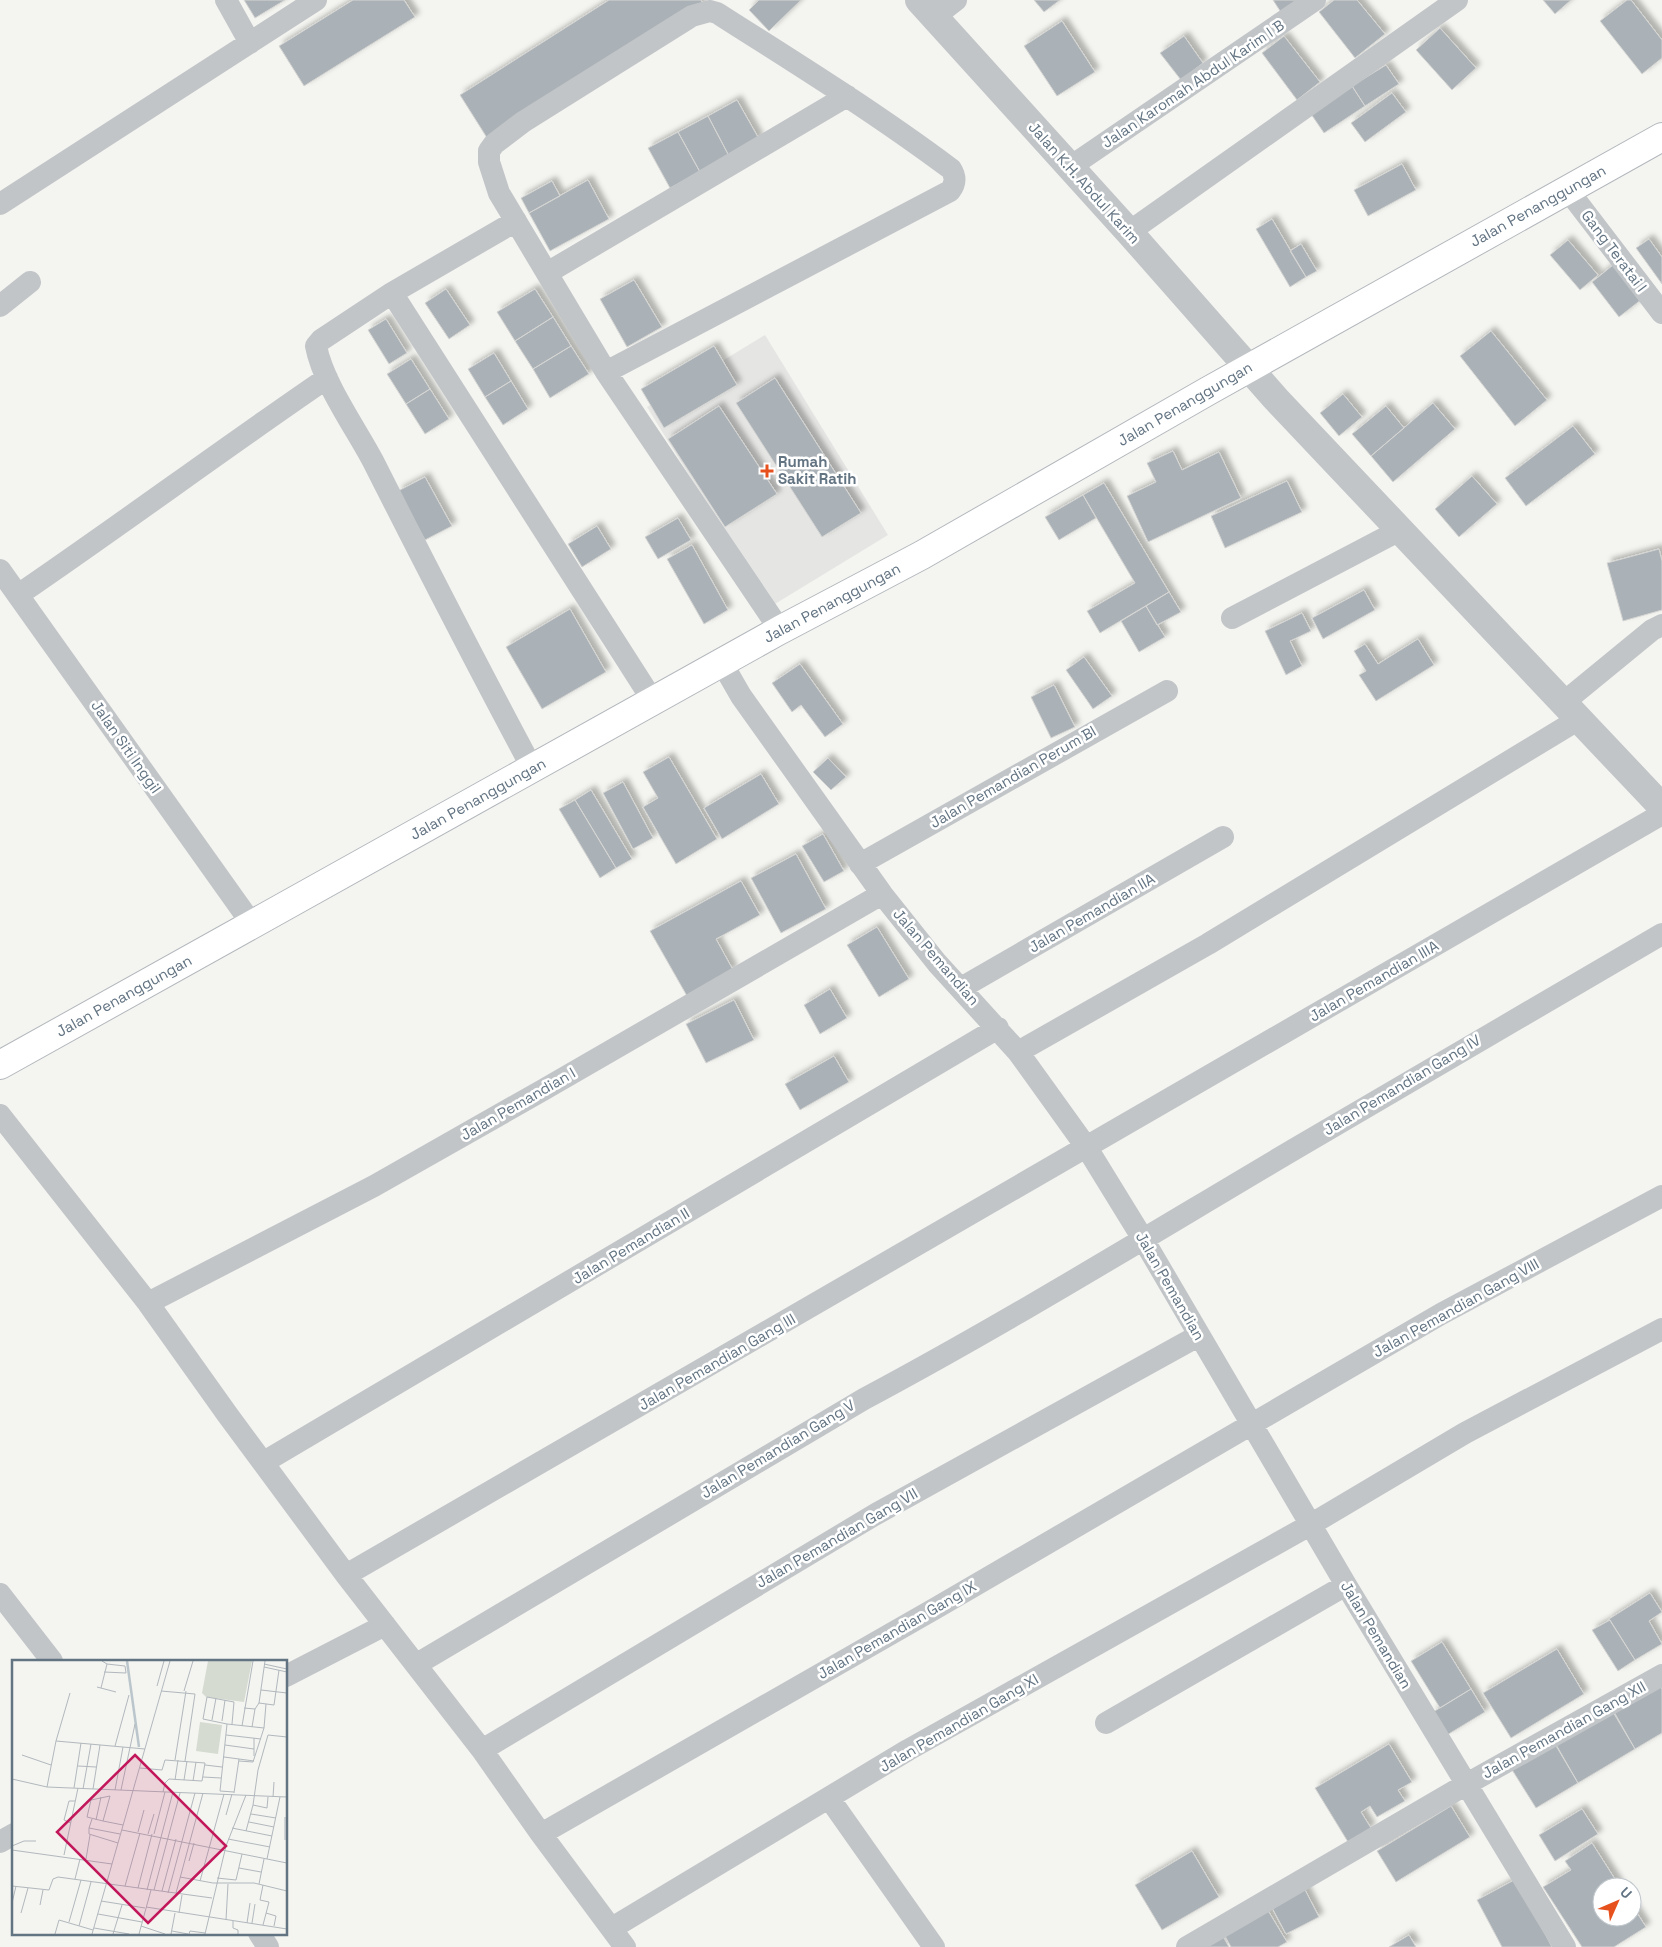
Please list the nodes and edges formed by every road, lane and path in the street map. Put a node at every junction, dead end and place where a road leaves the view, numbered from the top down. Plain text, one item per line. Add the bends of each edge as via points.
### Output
1 (226, 0) edge
2 (316, 0) edge
3 (956, 0) edge
4 (1315, 0) edge
5 (1457, 0) edge
6 (926, 8) edge
7 (250, 43) junction
8 (847, 96) junction
9 (1662, 137) edge
10 (1070, 167) junction
11 (1567, 189) junction
12 (0, 204) edge
13 (516, 221) junction
14 (1129, 232) junction
15 (547, 273) junction
16 (30, 282) dead end
17 (392, 293) junction
18 (0, 306) edge
19 (1662, 313) edge
20 (1247, 369) junction
21 (606, 372) junction
22 (327, 378) junction
23 (1400, 530) junction
24 (0, 570) edge
25 (18, 595) junction
26 (1232, 618) dead end
27 (1662, 625) edge
28 (780, 630) junction
29 (722, 663) junction
30 (1167, 691) dead end
31 (653, 701) junction
32 (1571, 711) junction
33 (532, 768) junction
34 (1662, 806) edge
35 (1662, 814) edge
36 (1222, 838) dead end
37 (860, 864) junction
38 (882, 894) junction
39 (252, 924) junction
40 (1662, 934) edge
41 (960, 988) junction
42 (998, 1028) junction
43 (1018, 1052) junction
44 (0, 1065) edge
45 (0, 1115) edge
46 (1087, 1148) junction
47 (1662, 1196) edge
48 (1143, 1239) junction
49 (148, 1303) junction
50 (1662, 1328) edge
51 (1198, 1336) junction
52 (1252, 1424) junction
53 (264, 1462) junction
54 (1310, 1525) junction
55 (346, 1575) junction
56 (1346, 1585) junction
57 (0, 1594) edge
58 (385, 1625) junction
59 (51, 1660) edge
60 (416, 1664) junction
61 (288, 1675) edge
62 (1662, 1676) edge
63 (1106, 1723) dead end
64 (482, 1750) junction
65 (1465, 1785) junction
66 (828, 1798) junction
67 (541, 1834) junction
68 (12, 1835) edge
69 (0, 1842) edge
70 (612, 1928) junction
71 (260, 1934) edge
72 (268, 1947) edge
73 (625, 1947) edge
74 (934, 1947) edge
75 (1187, 1947) edge
76 (1565, 1947) edge

1 - 7 street
2 - 7 street
3 - 6 street
4 - 10 street, Jalan Karomah Abdul Karim I B
5 - 14 street
6 - 10 street, Jalan K.H. Abdul Karim
7 - 12 street
8 - 13 street via 717,13 702,12 523,122 494,144 489,151 489,162 499,194
8 - 15 street
8 - 21 street via 951,169 955,181 950,190
9 - 11 main road, Jalan Penanggungan
10 - 14 street, Jalan K.H. Abdul Karim
11 - 19 street, Gang Teratai I
11 - 20 main road, Jalan Penanggungan
13 - 15 street
13 - 17 street
14 - 20 street, Jalan K.H. Abdul Karim
15 - 21 street
16 - 18 street
17 - 22 street via 316,346
17 - 31 street
20 - 23 street, Jalan K.H. Abdul Karim
20 - 28 main road, Jalan Penanggungan via 922,555
21 - 28 street
22 - 25 street
22 - 33 street via 361,437
23 - 26 street
23 - 32 street, Jalan K.H. Abdul Karim
24 - 25 street, Jalan Siti Inggil
25 - 39 street, Jalan Siti Inggil
27 - 32 street via 1652,630
28 - 29 main road, Jalan Penanggungan
29 - 31 main road, Jalan Penanggungan
29 - 37 street, Jalan Pemandian via 741,696
30 - 37 street, Jalan Pemandian Perum BI
31 - 33 main road, Jalan Penanggungan
32 - 34 street, Jalan K.H. Abdul Karim
32 - 43 street via 1208,944
33 - 39 main road, Jalan Penanggungan
35 - 46 street, Jalan Pemandian IIIA
36 - 41 street, Jalan Pemandian IIA
37 - 38 street, Jalan Pemandian
38 - 41 street, Jalan Pemandian
38 - 49 street, Jalan Pemandian I via 374,1186
39 - 44 main road, Jalan Penanggungan
40 - 48 street, Jalan Pemandian Gang IV via 1463,1048
41 - 42 street, Jalan Pemandian
42 - 43 street, Jalan Pemandian
42 - 53 street, Jalan Pemandian II
43 - 46 street, Jalan Pemandian
45 - 49 street
46 - 48 street, Jalan Pemandian
46 - 55 street, Jalan Pemandian Gang III
47 - 52 street, Jalan Pemandian Gang VIII via 1441,1314
48 - 51 street, Jalan Pemandian
48 - 60 street, Jalan Pemandian Gang V via 864,1399
49 - 53 street
50 - 54 street, Jalan Pemandian Gang XI via 1465,1433
51 - 52 street, Jalan Pemandian
51 - 64 street, Jalan Pemandian Gang VII via 876,1514
52 - 54 street, Jalan Pemandian
52 - 67 street, Jalan Pemandian Gang IX
53 - 55 street
54 - 56 street, Jalan Pemandian
54 - 66 street, Jalan Pemandian Gang XI
55 - 58 street
56 - 63 street
56 - 65 street, Jalan Pemandian
57 - 59 street
58 - 60 street
58 - 61 street
60 - 64 street
62 - 65 street, Jalan Pemandian Gang XII
64 - 67 street
65 - 75 street, Jalan Pemandian Gang XII
65 - 76 street, Jalan Pemandian
66 - 70 street, Jalan Pemandian Gang XI
66 - 74 street
67 - 70 street
68 - 69 street
70 - 73 street
71 - 72 street

